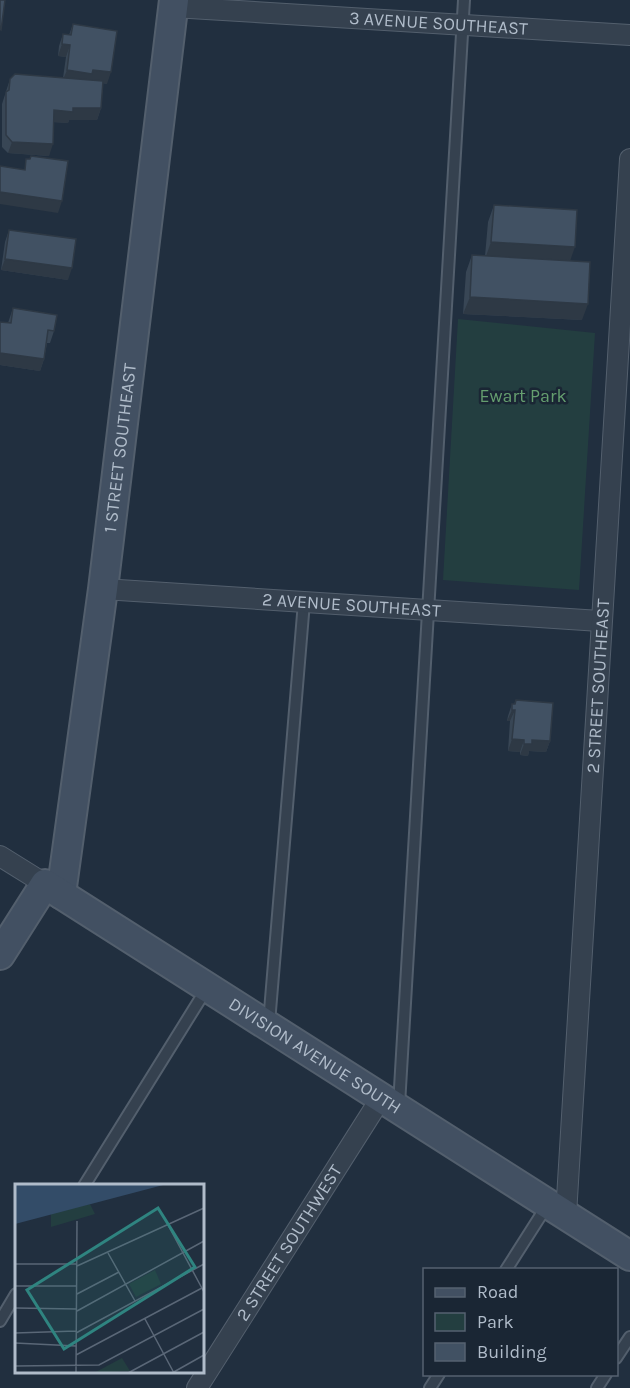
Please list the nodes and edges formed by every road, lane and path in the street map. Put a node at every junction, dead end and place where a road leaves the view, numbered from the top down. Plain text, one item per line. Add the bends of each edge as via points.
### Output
1 (464, 0) edge
2 (173, 3) edge
3 (463, 24) junction
4 (630, 35) edge
5 (630, 159) edge
6 (103, 589) junction
7 (304, 602) junction
8 (430, 610) junction
9 (600, 621) junction
10 (0, 856) edge
11 (53, 889) junction
12 (0, 955) edge
13 (207, 987) junction
14 (269, 1027) junction
15 (390, 1103) junction
16 (85, 1184) edge
17 (557, 1209) junction
18 (630, 1256) edge
19 (507, 1268) edge
20 (15, 1296) edge
21 (0, 1321) edge
22 (630, 1337) edge
23 (618, 1355) edge
24 (197, 1388) edge

1 - 3 lane
2 - 3 street, 3 AVENUE SOUTHEAST
2 - 6 street, 1 STREET SOUTHEAST
3 - 4 street, 3 AVENUE SOUTHEAST
3 - 8 lane
5 - 9 street, 2 STREET SOUTHEAST
6 - 7 street, 2 AVENUE SOUTHEAST
6 - 11 street, 1 STREET SOUTHEAST
7 - 8 street, 2 AVENUE SOUTHEAST
7 - 14 lane
8 - 9 street, 2 AVENUE SOUTHEAST
8 - 15 lane
9 - 17 street, 2 STREET SOUTHEAST
10 - 11 street, DIVISION AVENUE SOUTH
11 - 12 street
11 - 13 street, DIVISION AVENUE SOUTH
13 - 14 street, DIVISION AVENUE SOUTH
13 - 16 lane
14 - 15 street, DIVISION AVENUE SOUTH
15 - 17 street, DIVISION AVENUE SOUTH
15 - 24 street, 2 STREET SOUTHWEST
17 - 18 street, DIVISION AVENUE SOUTH
17 - 19 lane
20 - 21 lane
22 - 23 lane

